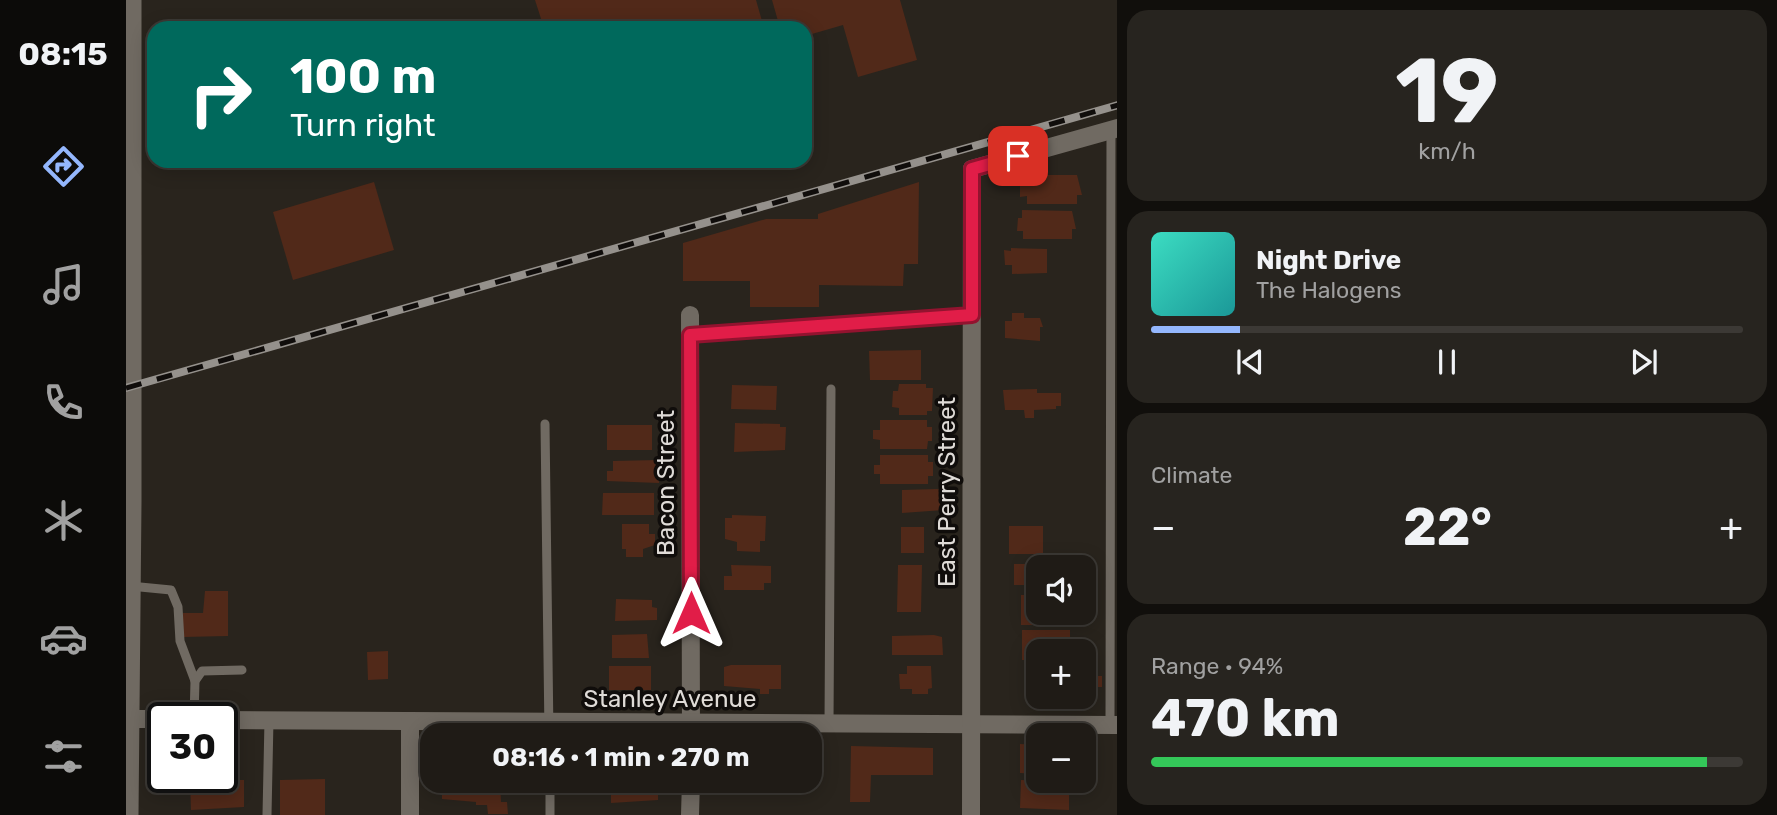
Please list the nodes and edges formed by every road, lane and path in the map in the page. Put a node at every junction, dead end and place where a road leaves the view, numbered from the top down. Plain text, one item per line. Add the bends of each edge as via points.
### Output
1 (131, 0) edge
2 (1114, 129) edge
3 (128, 130) edge
4 (690, 315) dead end
5 (972, 315) junction
6 (690, 335) junction
7 (831, 389) dead end
8 (545, 424) dead end
9 (130, 586) junction
10 (242, 670) dead end
11 (195, 681) junction
12 (194, 702) edge
13 (127, 719) edge
14 (147, 719) edge
15 (238, 720) edge
16 (269, 720) junction
17 (410, 722) junction
18 (430, 723) edge
19 (549, 723) edge
20 (691, 723) edge
21 (822, 724) edge
22 (829, 724) junction
23 (972, 725) junction
24 (1114, 725) edge
25 (550, 793) edge
26 (691, 793) edge
27 (128, 815) edge
28 (267, 815) edge
29 (410, 815) edge
30 (550, 815) edge
31 (691, 815) edge
32 (971, 815) edge

1 - 3 main road
2 - 5 street, East Perry Street via 972,169
2 - 24 lane
3 - 9 main road
4 - 6 street, Bacon Street
5 - 6 lane
5 - 23 street, East Perry Street
6 - 20 street, Bacon Street
7 - 22 lane
8 - 19 lane
9 - 11 lane via 171,590 178,607 180,641
9 - 13 main road
10 - 11 lane via 202,671
11 - 12 lane
13 - 14 street
13 - 27 main road
15 - 16 street, Stanley Avenue
16 - 17 street, Stanley Avenue
16 - 28 lane
17 - 18 street, Stanley Avenue
17 - 29 street
21 - 22 street, Stanley Avenue
22 - 23 street, Stanley Avenue
23 - 24 street, Stanley Avenue
23 - 32 street, East Perry Street
25 - 30 lane
26 - 31 street

